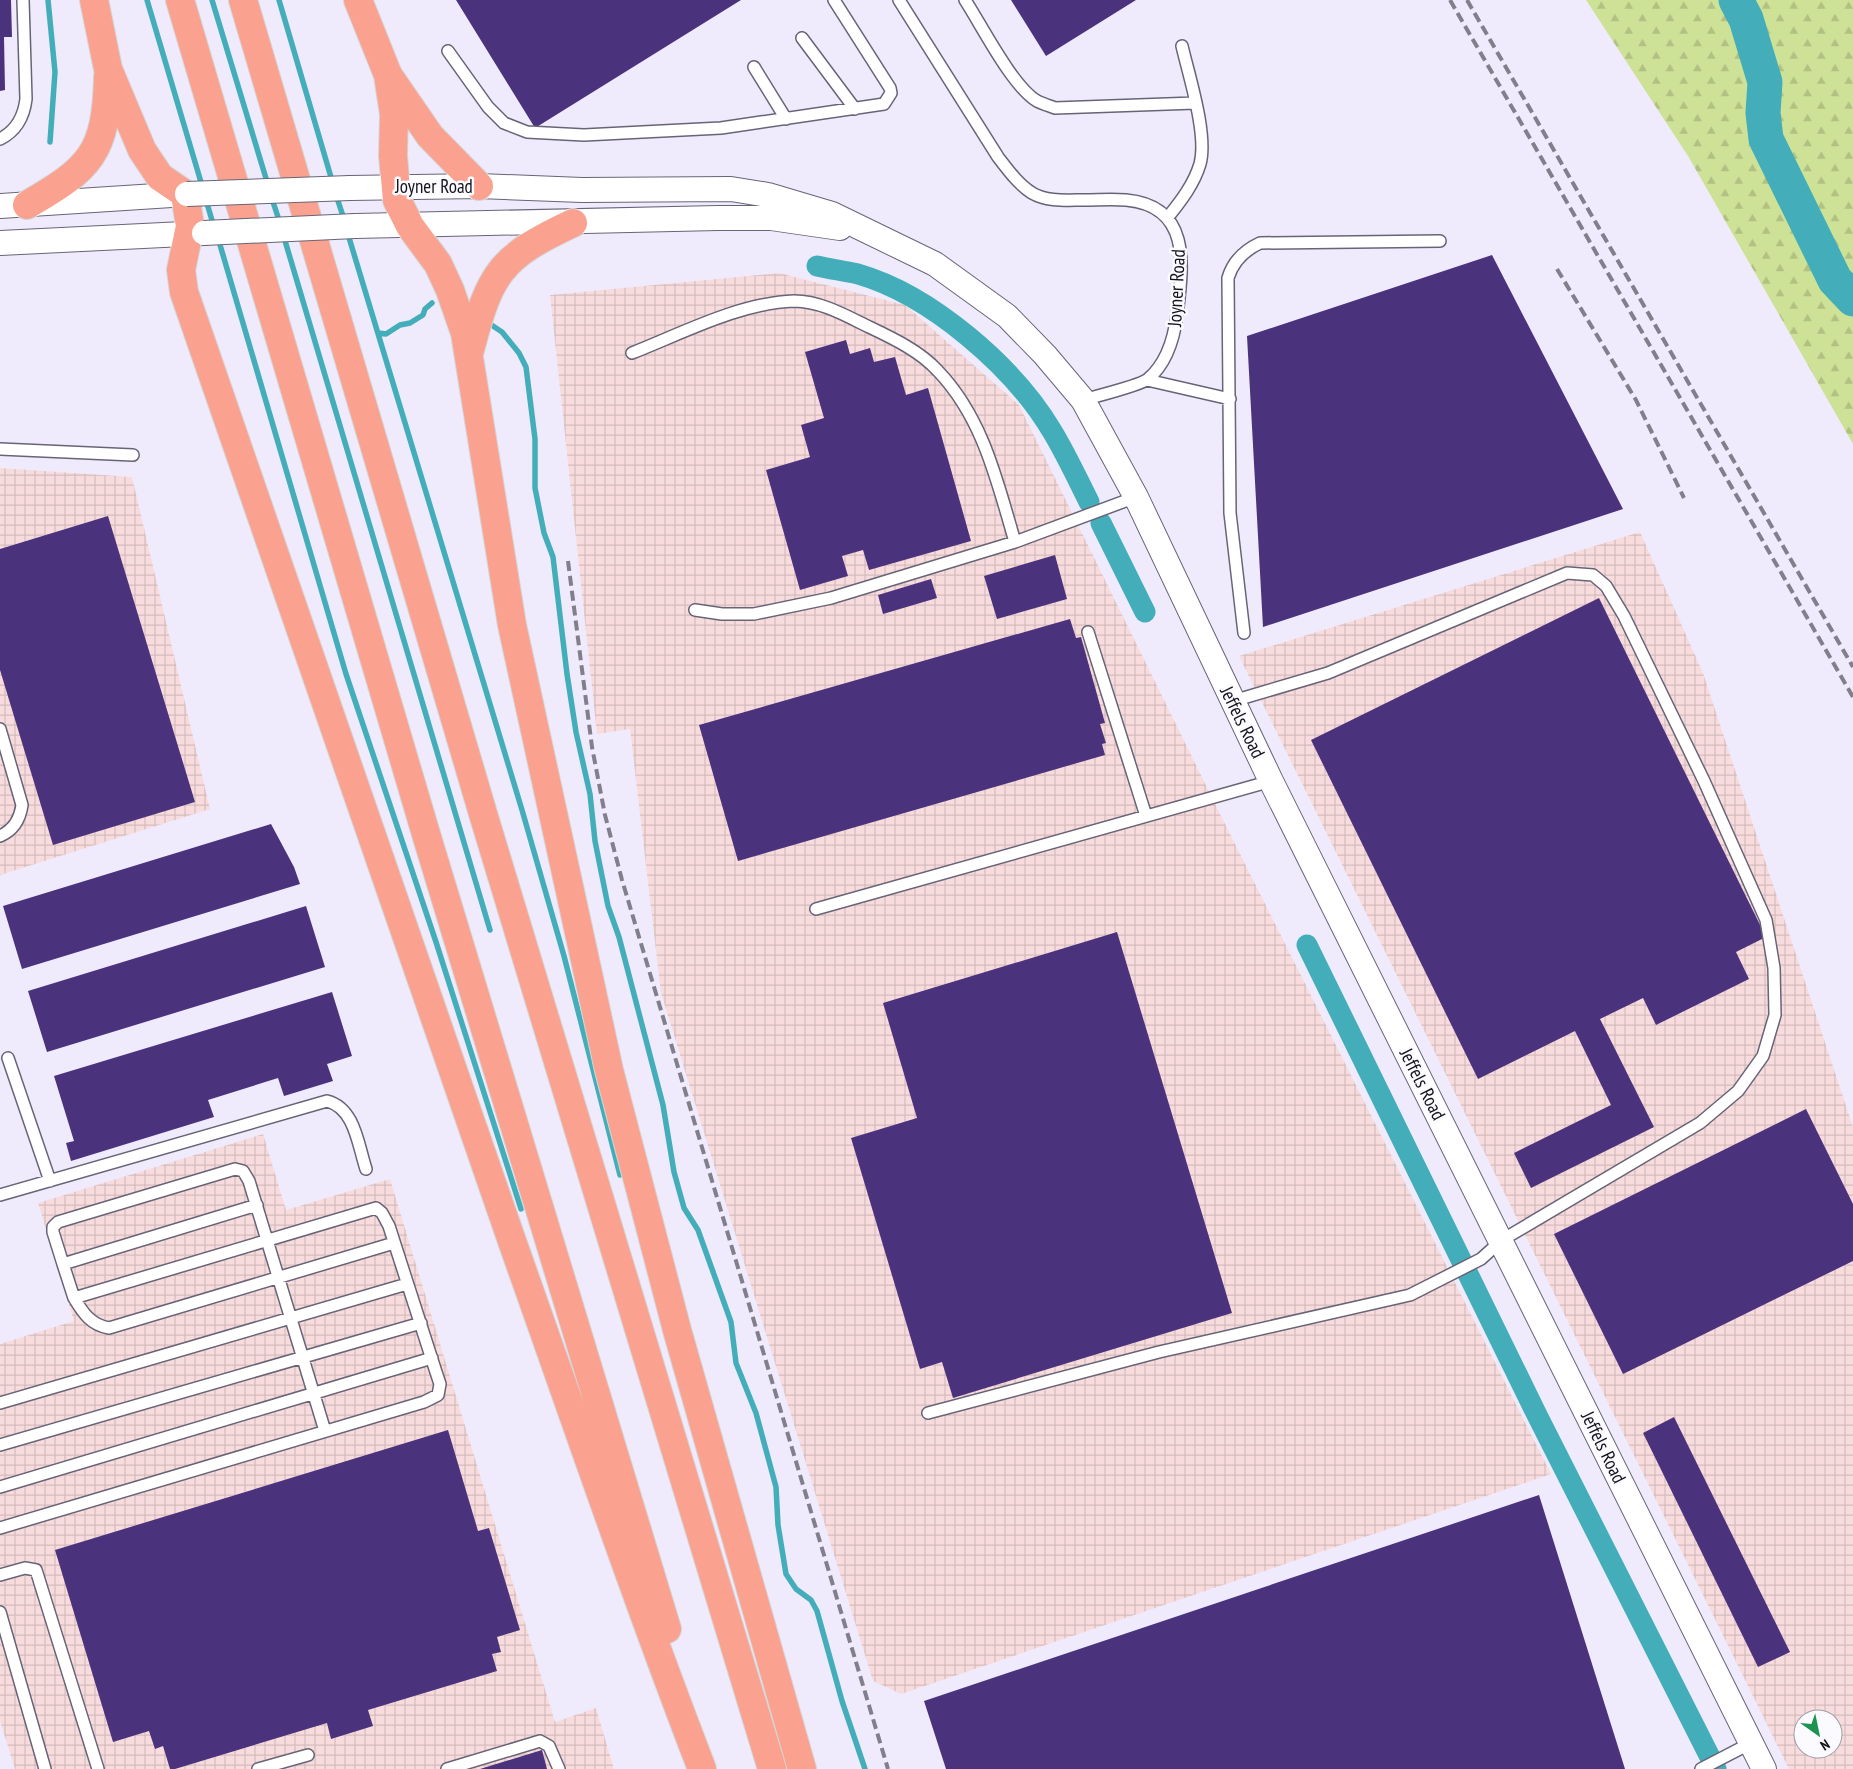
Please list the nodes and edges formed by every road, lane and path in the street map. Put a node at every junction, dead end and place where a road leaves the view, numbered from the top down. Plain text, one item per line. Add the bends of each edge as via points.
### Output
1 (23, 0) edge
2 (94, 0) edge
3 (180, 0) edge
4 (244, 0) edge
5 (358, 0) edge
6 (834, 0) edge
7 (899, 0) edge
8 (965, 0) edge
9 (802, 38) dead end
10 (1182, 46) dead end
11 (448, 52) dead end
12 (754, 67) dead end
13 (108, 69) junction
14 (388, 75) junction
15 (1195, 103) junction
16 (855, 108) junction
17 (786, 119) junction
18 (0, 139) edge
19 (394, 186) junction
20 (479, 186) junction
21 (186, 194) junction
22 (28, 205) junction
23 (0, 206) edge
24 (1168, 217) junction
25 (573, 223) junction
26 (410, 226) junction
27 (862, 230) junction
28 (197, 233) junction
29 (1440, 241) dead end
30 (0, 243) edge
31 (469, 351) junction
32 (632, 353) dead end
33 (1147, 380) junction
34 (1083, 400) junction
35 (1230, 400) junction
36 (0, 449) edge
37 (133, 455) dead end
38 (1136, 497) junction
39 (1015, 542) junction
40 (695, 610) dead end
41 (1088, 632) dead end
42 (1244, 633) dead end
43 (1233, 701) junction
44 (0, 729) edge
45 (1271, 781) junction
46 (1146, 816) junction
47 (0, 836) edge
48 (816, 909) dead end
49 (8, 1058) dead end
50 (366, 1169) dead end
51 (50, 1181) junction
52 (0, 1195) edge
53 (257, 1205) junction
54 (268, 1240) junction
55 (1502, 1240) junction
56 (394, 1243) junction
57 (63, 1264) junction
58 (280, 1276) junction
59 (407, 1284) junction
60 (74, 1298) junction
61 (291, 1319) junction
62 (421, 1323) junction
63 (302, 1358) junction
64 (432, 1358) junction
65 (313, 1393) junction
66 (0, 1403) edge
67 (928, 1412) dead end
68 (325, 1431) junction
69 (0, 1445) edge
70 (0, 1487) edge
71 (0, 1528) edge
72 (0, 1575) edge
73 (0, 1612) edge
74 (1751, 1744) junction
75 (308, 1755) dead end
76 (45, 1769) edge
77 (98, 1769) edge
78 (258, 1769) edge
79 (448, 1769) edge
80 (559, 1769) edge
81 (702, 1769) edge
82 (709, 1769) edge
83 (772, 1769) edge
84 (802, 1769) edge
85 (1702, 1769) edge
86 (1764, 1769) edge

1 - 18 lane via 24,112 10,132
2 - 13 highway
3 - 82 highway via 426,834
4 - 83 highway via 484,817
5 - 14 highway
6 - 16 lane via 891,93 884,104
7 - 24 lane via 998,157 1014,178 1032,193 1053,200 1126,200 1147,204
8 - 15 lane via 1006,65 1038,102 1056,108
9 - 16 lane
10 - 15 lane
11 - 17 lane via 488,107 504,123 527,132 584,135 721,128
12 - 17 lane
13 - 21 highway via 126,116 155,171
13 - 22 highway via 104,121 94,154 78,172
14 - 19 highway via 394,114
14 - 20 highway via 430,136
15 - 24 lane via 1202,136 1201,163 1192,183
16 - 17 lane
19 - 20 street, Joyner Road
19 - 21 street, Joyner Road, bridge
19 - 26 highway
20 - 27 street, Joyner Road via 582,190 731,189 768,195 832,214
21 - 22 street, Joyner Road
21 - 28 highway
22 - 23 street, Joyner Road
24 - 33 lane, Joyner Road via 1177,232 1180,247 1175,335 1162,362
25 - 26 street, Joyner Road
25 - 27 street, Joyner Road via 771,218
25 - 31 highway via 535,240 511,258 497,274 484,297
26 - 28 street, Joyner Road, bridge
26 - 31 highway via 442,272 466,333
27 - 34 street, Joyner Road via 935,264 1007,316
28 - 30 street, Joyner Road
28 - 81 highway via 181,270 184,292 402,933 650,1634
29 - 35 lane via 1260,243 1248,249 1231,268 1228,278
31 - 84 highway via 512,625 609,1070 677,1330
32 - 39 lane via 732,314 795,301 822,305 890,337 938,370 966,406 986,446
33 - 34 lane
33 - 35 lane
34 - 38 street, Jeffels Road
35 - 42 lane via 1230,513
36 - 37 lane
38 - 39 lane
38 - 43 street, Jeffels Road
39 - 40 lane via 788,609 754,614
41 - 46 lane
43 - 45 street, Jeffels Road
43 - 55 lane via 1328,672 1567,573 1593,575 1606,586 1624,616 1766,920 1774,968 1775,1016 1763,1056 1738,1091 1700,1123
44 - 47 lane via 22,805 14,827
45 - 46 lane
45 - 55 street, Jeffels Road
46 - 48 lane
49 - 51 lane
50 - 51 lane via 348,1114 327,1101
51 - 52 lane
53 - 54 lane
53 - 57 lane
53 - 57 lane via 249,1180 243,1171 235,1169 58,1222 52,1227
54 - 56 lane via 376,1208 382,1213
54 - 58 lane
54 - 60 lane
55 - 67 lane via 1481,1259 1410,1295 1158,1352
55 - 74 street, Jeffels Road
56 - 58 lane
56 - 59 lane
57 - 60 lane
58 - 60 lane via 110,1328 96,1325 86,1318
58 - 61 lane
59 - 61 lane
59 - 62 lane
61 - 63 lane
61 - 66 lane
62 - 63 lane
62 - 64 lane
63 - 65 lane
63 - 69 lane
64 - 65 lane
64 - 68 lane via 440,1384 434,1398
65 - 68 lane
65 - 70 lane
68 - 71 lane
72 - 77 lane via 25,1568 36,1570
73 - 76 lane
74 - 85 lane
74 - 86 street, Jeffels Road
75 - 78 lane
79 - 80 lane via 540,1741 549,1746

